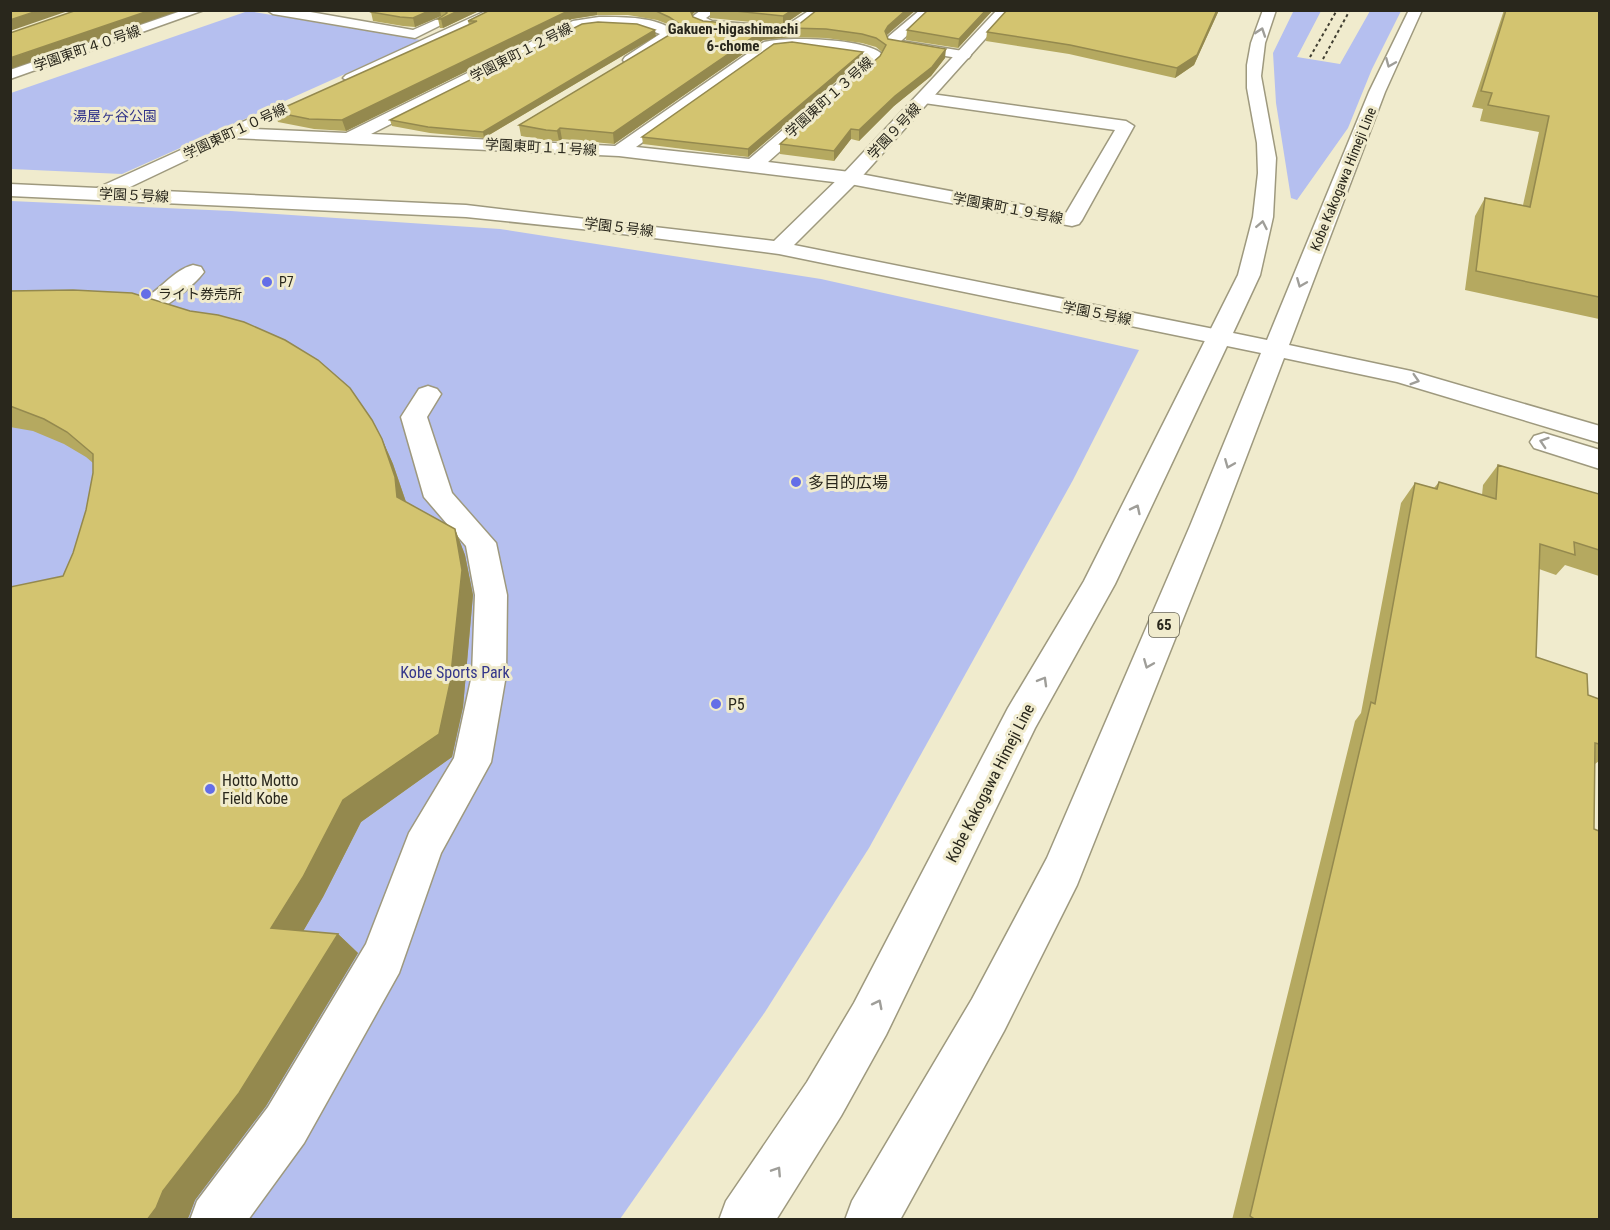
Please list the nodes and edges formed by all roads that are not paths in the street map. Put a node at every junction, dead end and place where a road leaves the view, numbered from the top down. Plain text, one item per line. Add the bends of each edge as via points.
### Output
1 (198, 10) edge
2 (273, 10) edge
3 (466, 10) edge
4 (500, 10) edge
5 (711, 10) edge
6 (819, 10) edge
7 (929, 10) edge
8 (1005, 10) edge
9 (1270, 10) edge
10 (1416, 10) edge
11 (41, 48) edge
12 (71, 54) junction
13 (964, 54) junction
14 (617, 68) edge
15 (10, 75) edge
16 (338, 84) edge
17 (924, 98) junction
18 (263, 118) dead end
19 (231, 133) junction
20 (509, 133) dead end
21 (351, 137) junction
22 (490, 144) junction
23 (619, 151) junction
24 (753, 165) junction
25 (850, 178) junction
26 (10, 190) edge
27 (102, 193) junction
28 (779, 248) junction
29 (193, 272) dead end
30 (89, 305) edge
31 (1219, 337) junction
32 (1276, 350) junction
33 (428, 394) dead end
34 (1599, 435) edge
35 (1599, 460) edge
36 (216, 1220) edge
37 (745, 1220) edge
38 (871, 1220) edge

1 - 12 street, 学園東町４０号線
2 - 3 street via 415,34
4 - 16 street
5 - 6 street via 699,17 700,21 773,32 793,29
7 - 13 street via 894,39 895,44
8 - 13 street, 学園９号線
31 -> 9 street, Kobe Kakogawa Himeji Line via 1249,275 1264,221 1267,159 1254,86 1256,48
10 -> 32 street, Kobe Kakogawa Himeji Line / 65 via 1377,92
11 - 12 street
12 - 15 street, 学園東町４０号線
13 - 17 street, 学園９号線
14 - 21 street, 学園東町１２号線 via 670,34 662,28 610,20 578,24
17 - 25 street, 学園９号線
17 - 25 street, 学園東町１９号線 via 1126,126 1072,220
18 - 19 street, 学園東町１０号線
19 - 21 street, 学園東町１１号線
19 - 27 street, 学園東町１０号線
20 - 22 street
21 - 22 street, 学園東町１１号線
22 - 23 street, 学園東町１１号線
23 - 24 street, 学園東町１１号線
23 - 24 street, 学園東町１３号線 via 769,45 795,42 876,55
24 - 25 street, 学園東町１１号線
25 - 28 street, 学園９号線
26 - 27 street, 学園５号線
27 - 28 street, 学園５号線 via 466,211
28 - 31 street, 学園５号線
29 - 30 street via 170,292 135,313
31 - 32 street
37 -> 31 street, Kobe Kakogawa Himeji Line via 824,1099 870,1019 1021,719 1099,584
32 -> 34 street via 1402,376
35 -> 32 street via 1391,393
32 -> 38 street, Kobe Kakogawa Himeji Line / 65 via 1062,871 988,1015
33 - 36 street via 414,417 439,497 481,543 491,595 489,675 472,762 423,846 383,957 286,1125

